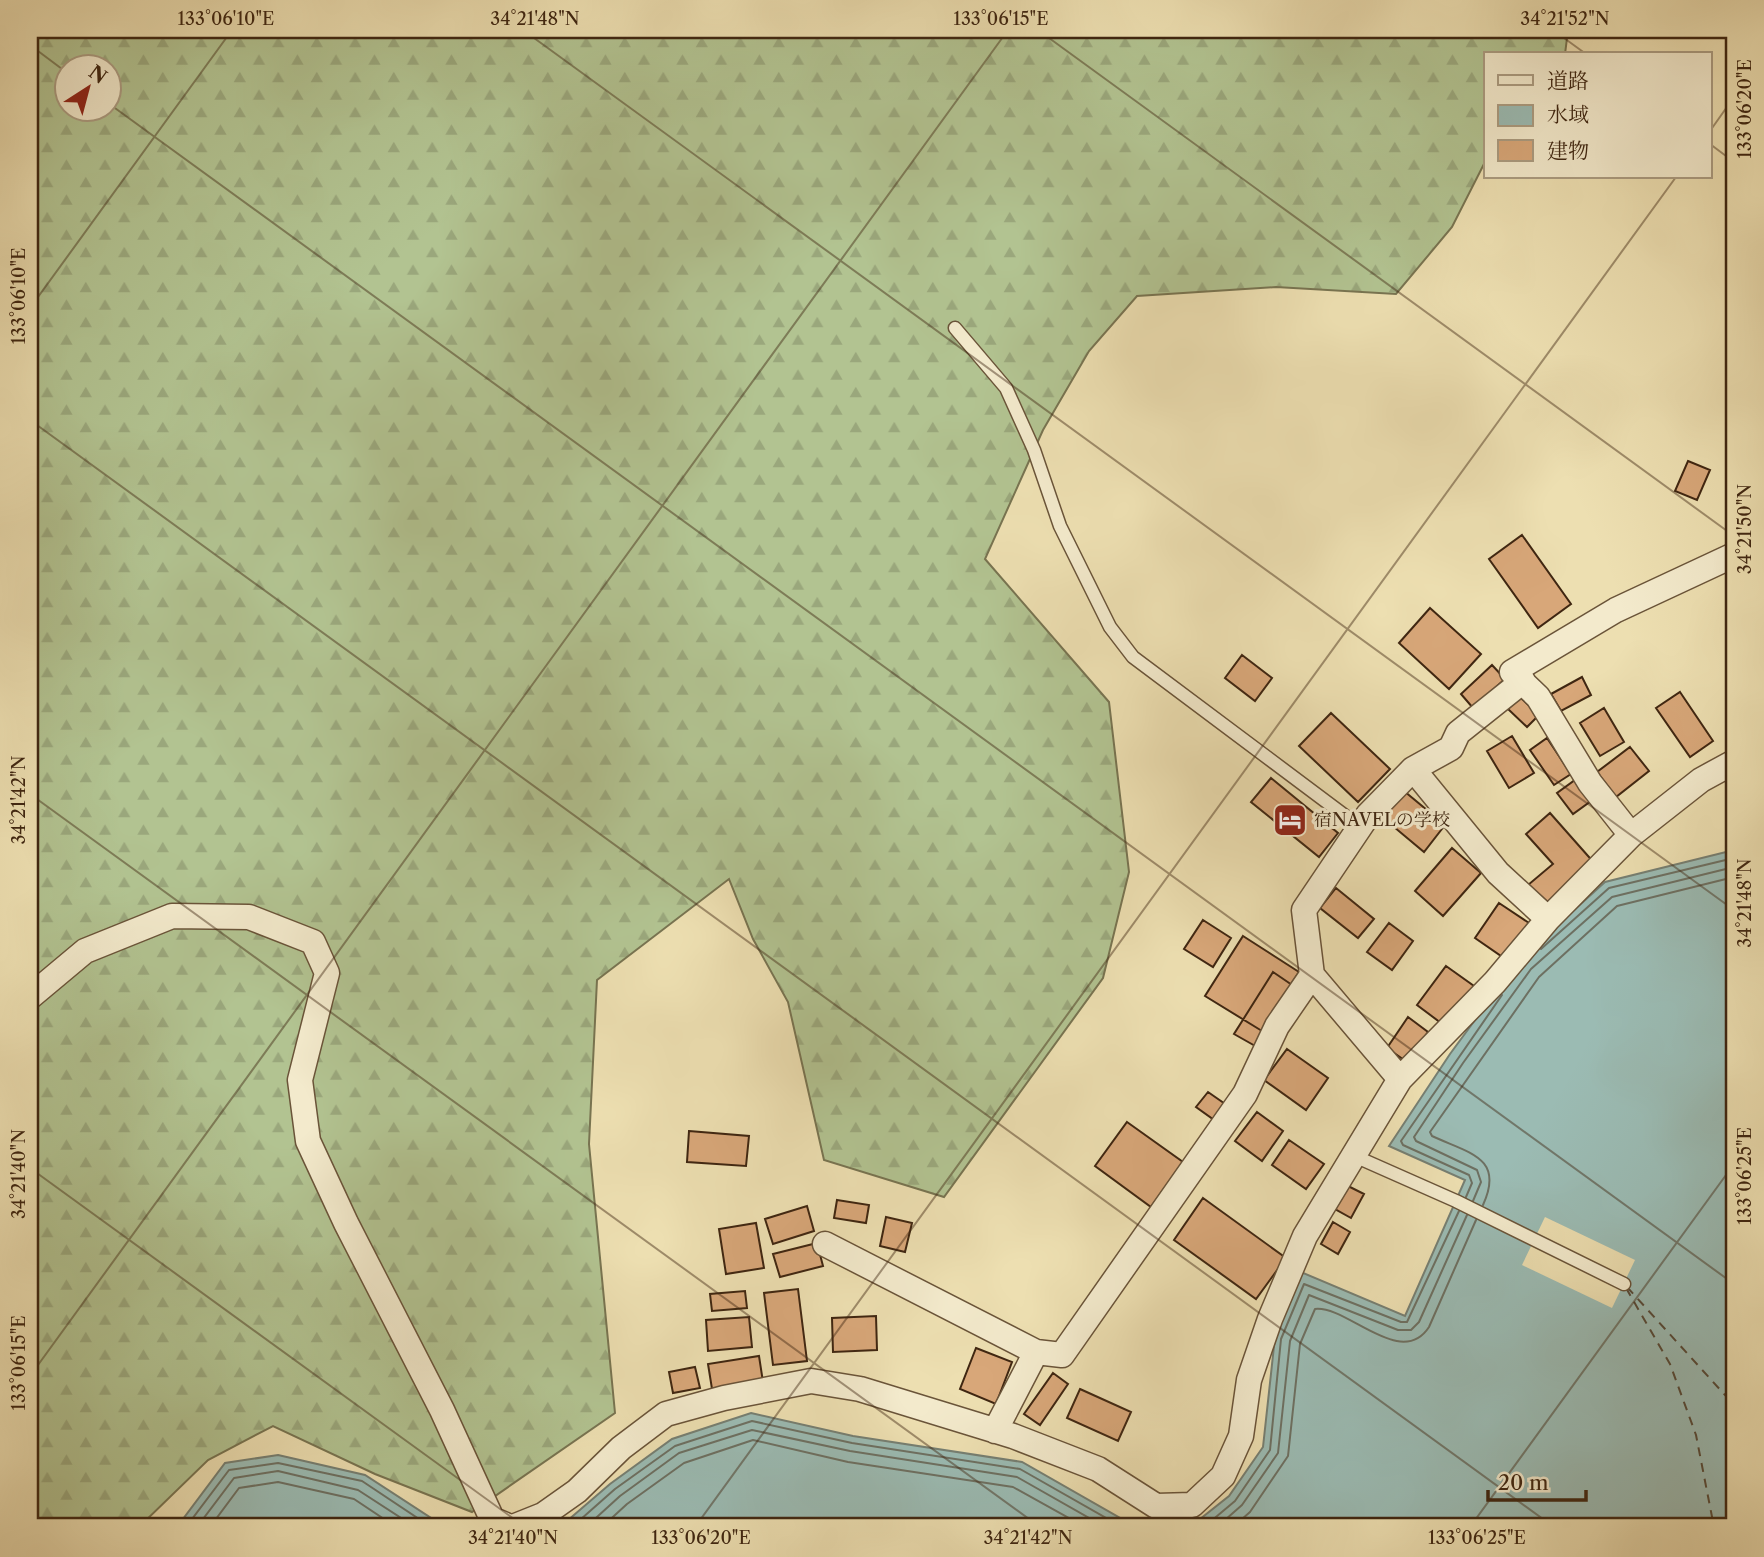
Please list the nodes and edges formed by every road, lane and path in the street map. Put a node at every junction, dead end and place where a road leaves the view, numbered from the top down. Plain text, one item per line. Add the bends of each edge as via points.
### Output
1 (955, 328) dead end
2 (1734, 555) edge
3 (1523, 681) junction
4 (1734, 762) edge
5 (1413, 769) junction
6 (1360, 827) junction
7 (1631, 835) junction
8 (1548, 919) junction
9 (1312, 975) junction
10 (30, 997) edge
11 (1399, 1079) junction
12 (1352, 1155) junction
13 (825, 1244) dead end
14 (1624, 1284) dead end
15 (1035, 1352) junction
16 (995, 1431) junction
17 (512, 1527) edge

1 - 6 lane via 1006,388 1060,526 1110,628 1133,657
2 - 3 street via 1616,610 1512,672
3 - 5 street via 1458,733 1451,748
3 - 7 street via 1590,783
4 - 7 street via 1701,780
5 - 6 street
5 - 8 street via 1497,873
6 - 9 street via 1304,910
7 - 8 street
8 - 11 street via 1495,982
9 - 11 street
9 - 15 street via 1277,1027 1245,1094 1062,1355
10 - 17 street via 85,951 172,916 249,917 313,942 327,973 300,1080 308,1141 492,1519
11 - 12 street
12 - 14 lane
12 - 16 street via 1305,1236 1270,1319 1249,1380 1241,1436 1223,1476 1192,1505 1156,1506 1098,1469
13 - 15 street
15 - 16 street
16 - 17 street via 860,1389 811,1381 724,1398 666,1413 576,1491 542,1515

